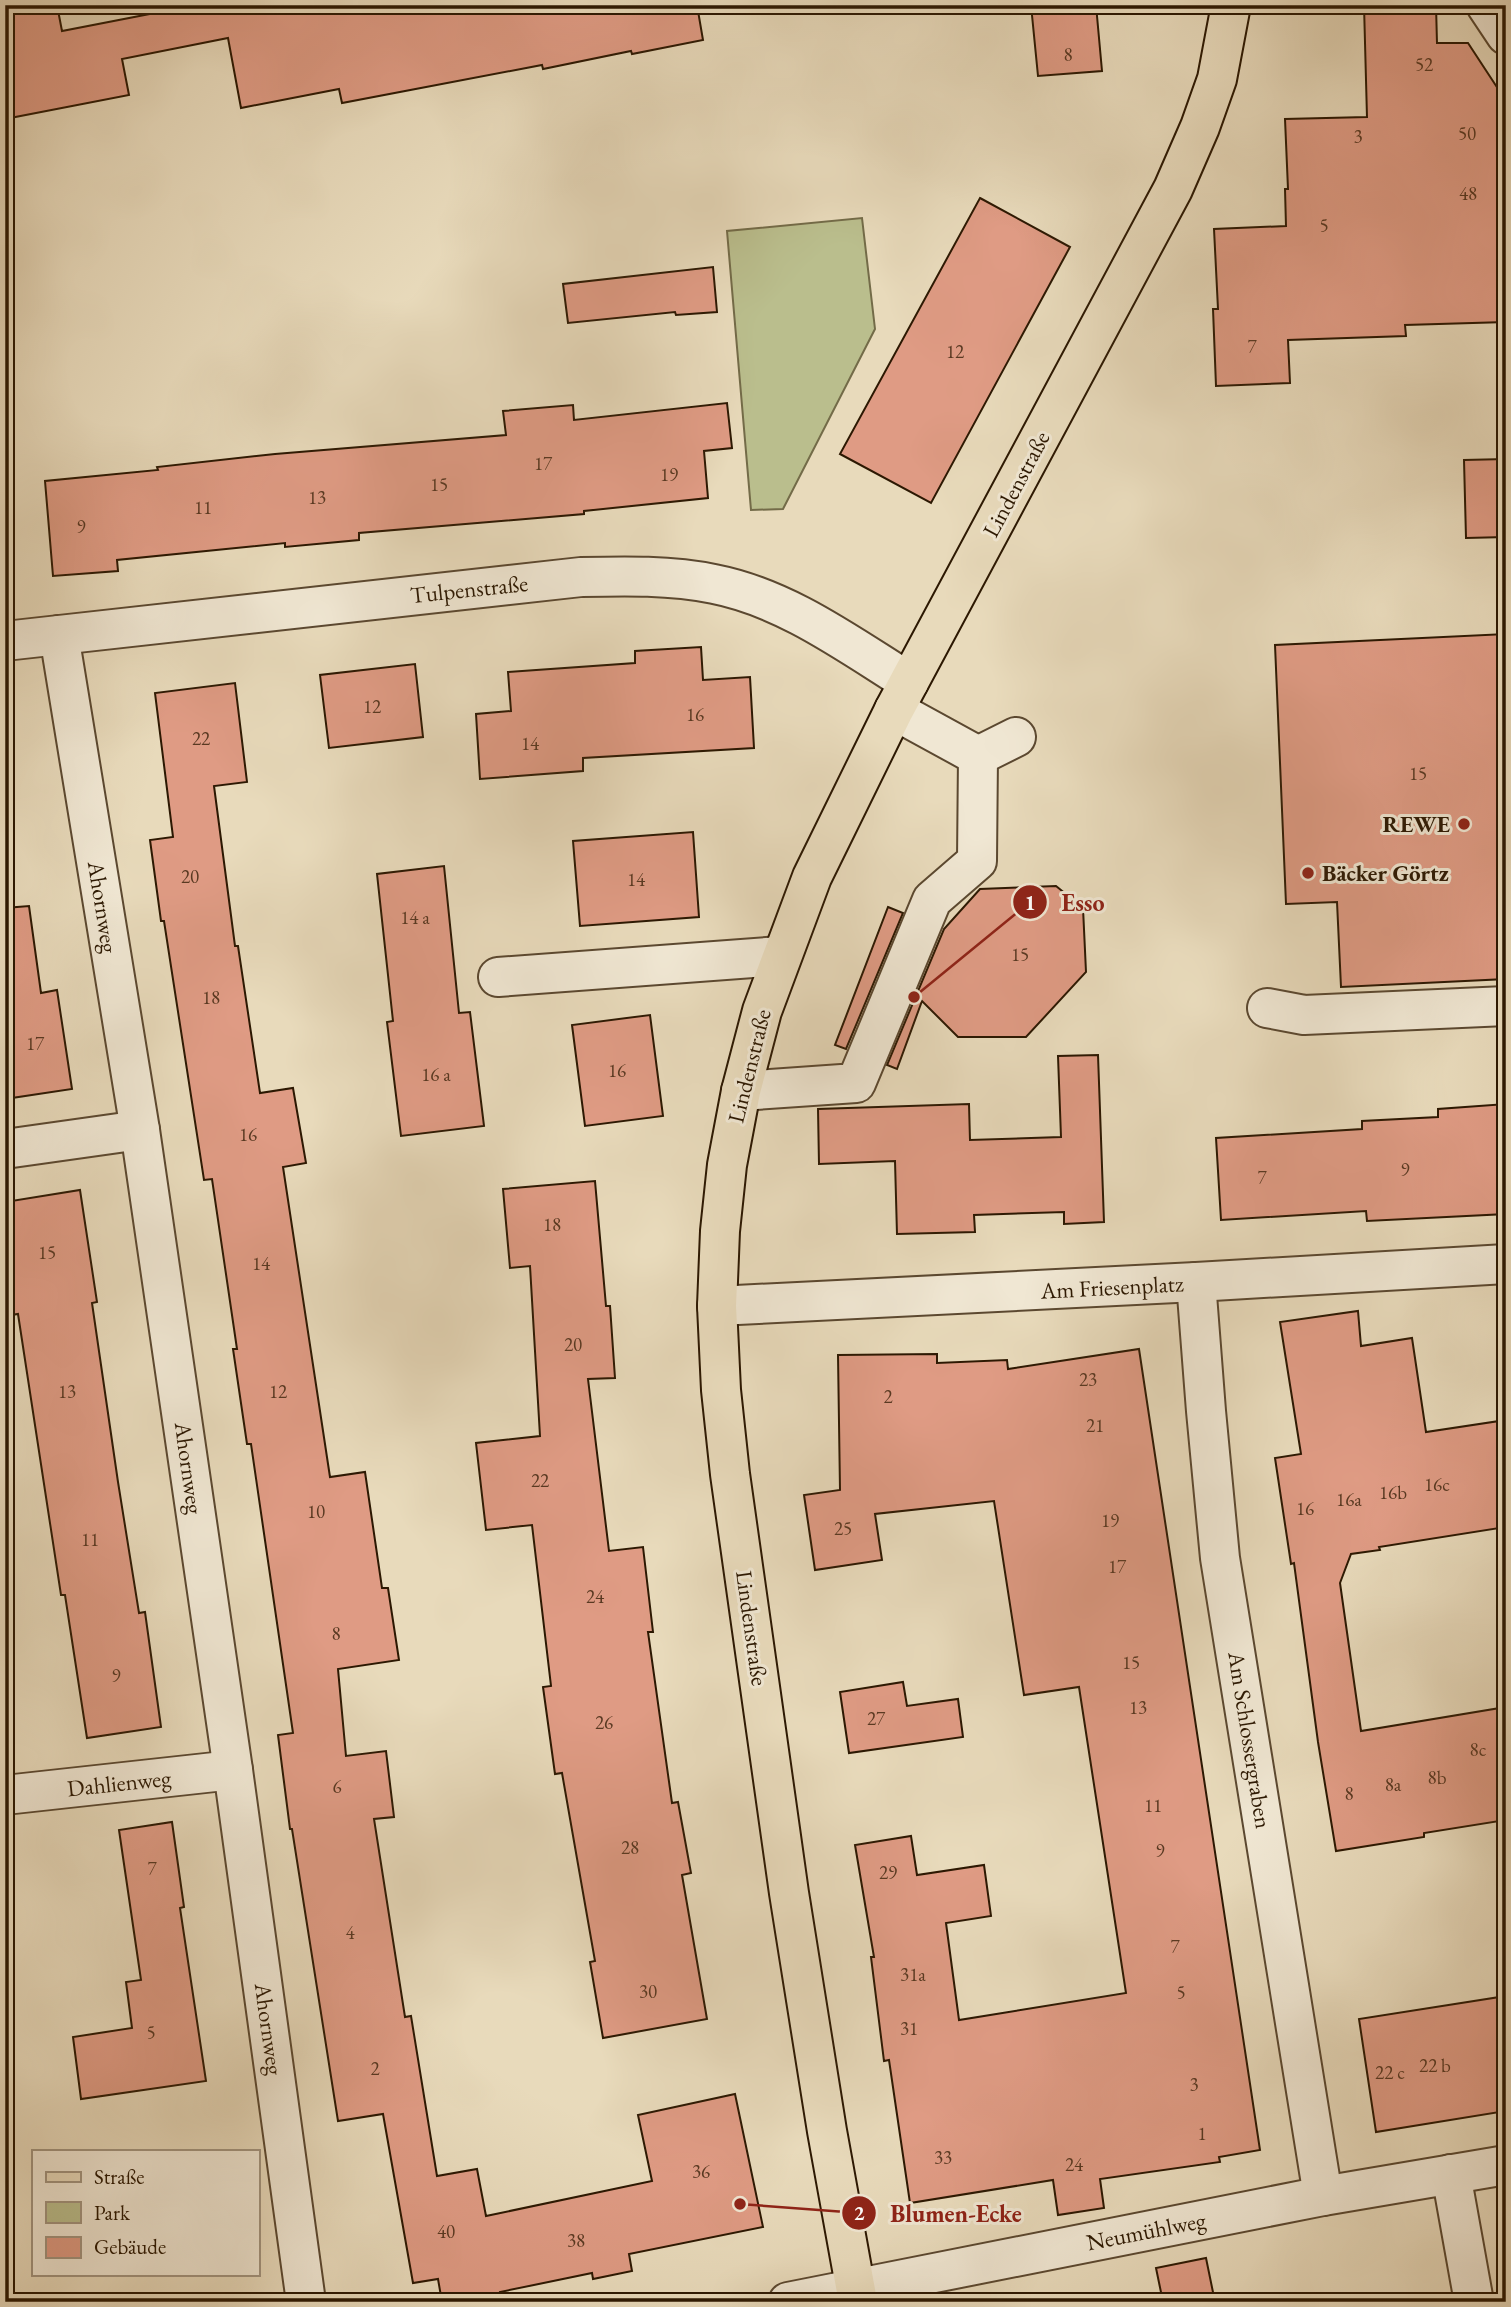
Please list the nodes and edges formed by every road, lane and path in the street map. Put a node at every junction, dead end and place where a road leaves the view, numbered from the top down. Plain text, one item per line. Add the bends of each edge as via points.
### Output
1 (1231, 5) edge
2 (1486, 5) edge
3 (1506, 35) edge
4 (59, 635) junction
5 (5, 641) edge
6 (902, 696) junction
7 (1016, 737) dead end
8 (978, 756) junction
9 (781, 956) junction
10 (498, 977) dead end
11 (1506, 1006) edge
12 (1267, 1008) dead end
13 (740, 1091) junction
14 (140, 1130) junction
15 (5, 1149) edge
16 (1506, 1264) edge
17 (1196, 1282) junction
18 (717, 1306) junction
19 (233, 1770) junction
20 (5, 1795) edge
21 (1506, 2165) edge
22 (1451, 2174) junction
23 (1323, 2196) junction
24 (856, 2295) edge
25 (306, 2302) edge
26 (788, 2302) edge
27 (1474, 2302) edge

1 - 6 main road, Lindenstraße via 1217,79 1173,189
2 - 3 street
4 - 5 street, Tulpenstraße
4 - 6 street, Tulpenstraße via 581,577 648,576 715,584 770,602 818,625
4 - 14 street, Ahornweg
6 - 8 street, Tulpenstraße
6 - 9 main road, Lindenstraße via 812,877
7 - 8 street
8 - 13 street via 977,861 932,900 856,1083
9 - 10 street
9 - 13 main road, Lindenstraße
11 - 12 street via 1304,1015
13 - 18 main road, Lindenstraße via 727,1165
14 - 15 street
14 - 19 street, Ahornweg
16 - 17 street, Am Friesenplatz
17 - 18 street, Am Friesenplatz
17 - 23 street, Am Schlossergraben via 1220,1558
18 - 24 main road, Lindenstraße via 732,1487 789,1893
19 - 20 street, Dahlienweg
19 - 25 street, Ahornweg
21 - 22 street, Neumühlweg
22 - 23 street, Neumühlweg
22 - 27 street
23 - 24 street, Neumühlweg
24 - 26 street, Neumühlweg

